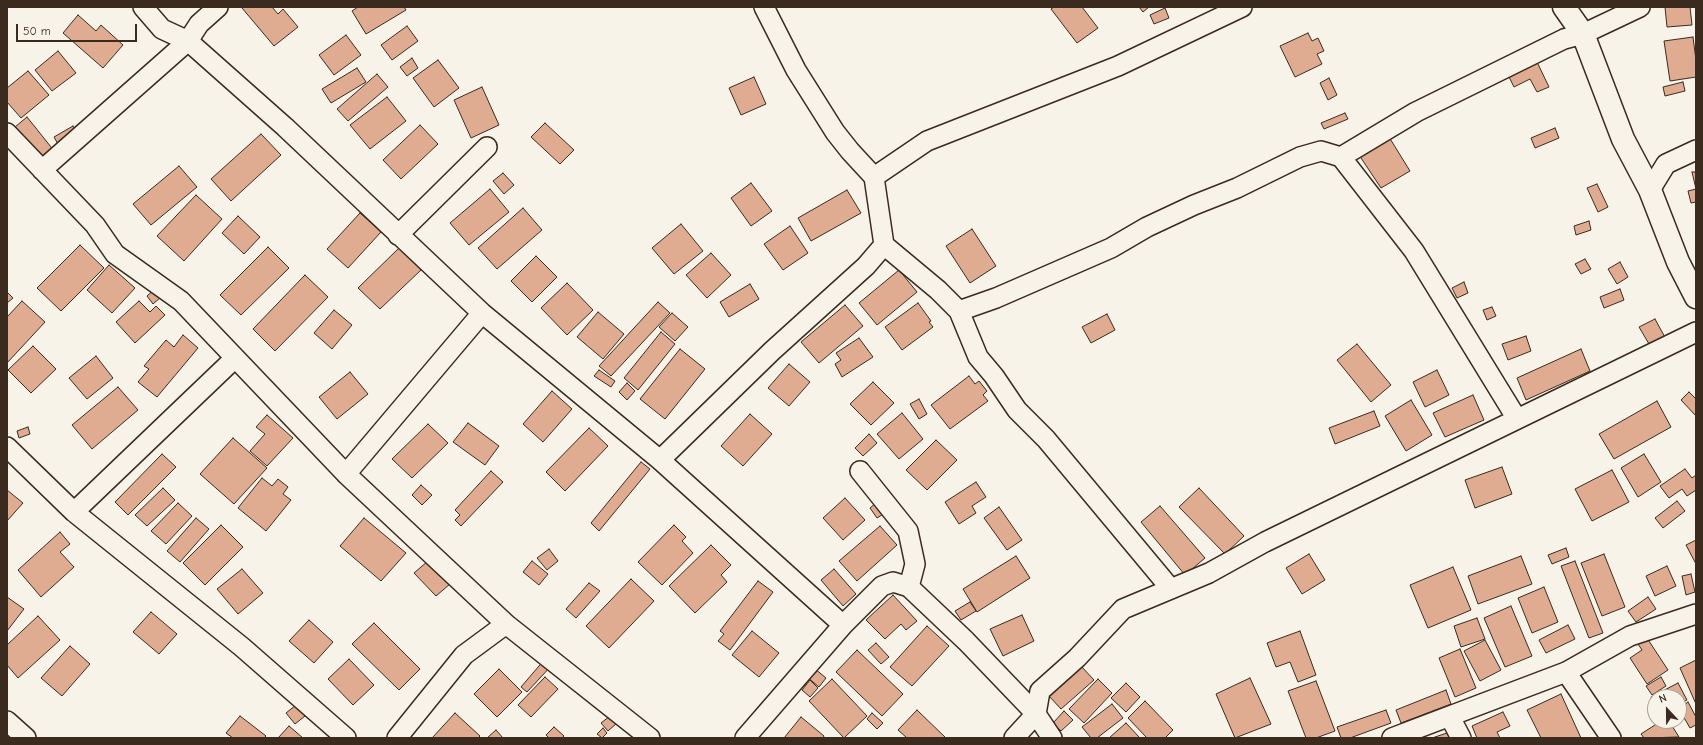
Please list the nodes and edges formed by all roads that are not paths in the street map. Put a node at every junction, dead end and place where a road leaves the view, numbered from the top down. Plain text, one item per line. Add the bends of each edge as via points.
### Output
1 (143, 7) edge
2 (218, 7) edge
3 (764, 7) edge
4 (1240, 7) edge
5 (1564, 7) edge
6 (1640, 7) edge
7 (1583, 34) junction
8 (188, 41) junction
9 (7, 133) edge
10 (487, 147) dead end
11 (1696, 150) edge
12 (1341, 157) junction
13 (42, 170) junction
14 (874, 177) junction
15 (1650, 190) junction
16 (398, 235) junction
17 (884, 245) junction
18 (1696, 297) edge
19 (959, 311) junction
20 (482, 313) junction
21 (1696, 332) edge
22 (234, 359) junction
23 (1517, 419) junction
24 (7, 447) edge
25 (660, 460) junction
26 (860, 471) dead end
27 (346, 474) junction
28 (74, 512) junction
29 (909, 587) junction
30 (1171, 589) junction
31 (1696, 614) edge
32 (506, 624) junction
33 (843, 625) junction
34 (1566, 672) junction
35 (1036, 714) junction
36 (1450, 717) junction
37 (7, 721) edge
38 (26, 738) edge
39 (346, 738) edge
40 (397, 738) edge
41 (650, 738) edge
42 (745, 738) edge
43 (1014, 738) edge
44 (1052, 738) edge
45 (1392, 738) edge
46 (1461, 738) edge
47 (1611, 738) edge

1 - 8 street via 162,29
2 - 8 street via 199,24
3 - 14 street via 796,70 835,132
4 - 14 street via 1118,66 927,142
5 - 7 main road
6 - 7 street
7 - 12 street via 1564,39 1416,112
7 - 15 main road via 1622,138
8 - 13 street
8 - 16 street via 285,126
9 - 13 street
10 - 16 street
11 - 15 street via 1666,164
12 - 19 street via 1321,151 1300,157 1154,224 1110,248 996,298
12 - 23 street via 1414,251
13 - 22 street via 95,225 115,254 181,301
14 - 17 street
15 - 18 main road via 1678,262
16 - 20 street
17 - 19 street
17 - 25 street via 866,266 772,351
19 - 30 street via 978,357 1017,410 1046,439
20 - 25 street
20 - 27 street
21 - 23 street
22 - 27 street
22 - 28 street
23 - 30 street
24 - 28 street
25 - 33 street
26 - 29 street via 908,531 915,564
27 - 32 street
28 - 39 street via 242,647
29 - 33 street via 893,582 882,586
29 - 35 street via 966,641
30 - 35 street via 1122,609 1077,658 1040,691
31 - 34 street via 1630,636
32 - 40 street via 464,655
32 - 41 street
33 - 42 street
34 - 36 street
34 - 47 street
35 - 43 street
35 - 44 street
36 - 45 street
36 - 46 street
37 - 38 street

